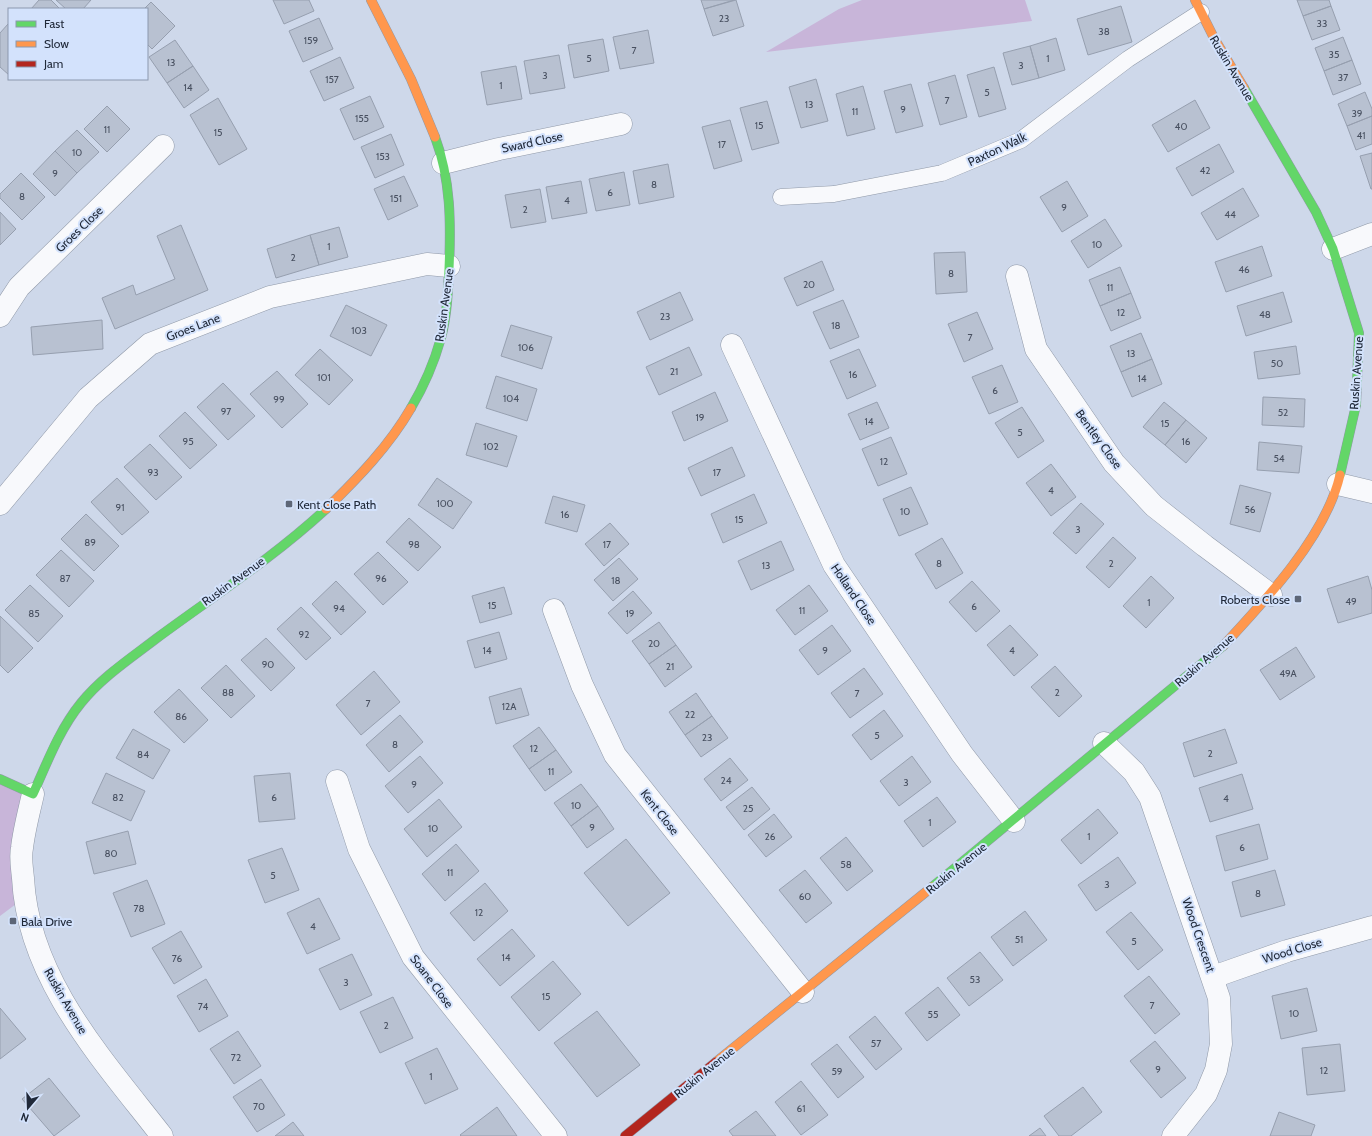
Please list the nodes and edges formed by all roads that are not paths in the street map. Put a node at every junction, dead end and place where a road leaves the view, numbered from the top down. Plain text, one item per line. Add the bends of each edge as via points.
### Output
1 (371, 0) edge
2 (1198, 6) edge
3 (621, 124) dead end
4 (163, 146) dead end
5 (444, 163) junction
6 (782, 197) dead end
7 (1372, 234) edge
8 (1333, 249) junction
9 (450, 266) junction
10 (1017, 276) dead end
11 (0, 316) edge
12 (732, 345) dead end
13 (1338, 484) junction
14 (1372, 492) edge
15 (0, 504) edge
16 (1272, 595) junction
17 (554, 610) dead end
18 (1104, 743) junction
19 (0, 778) edge
20 (337, 781) dead end
21 (33, 794) junction
22 (1014, 821) junction
23 (1372, 928) edge
24 (1213, 977) junction
25 (803, 992) junction
26 (162, 1136) edge
27 (556, 1136) edge
28 (625, 1136) edge
29 (1173, 1136) edge

1 - 5 street, Ruskin Avenue via 427,114
2 - 6 lane, Paxton Walk via 1022,140 942,173 834,194
2 - 8 street, Ruskin Avenue via 1214,38 1312,205
3 - 5 street, Sward Close
4 - 11 street, Groes Close via 19,287
5 - 9 street, Ruskin Avenue via 450,211
7 - 8 street
8 - 13 street, Ruskin Avenue via 1359,333 1356,404
9 - 15 street, Groes Lane via 427,264 270,297 150,344 88,398
9 - 21 street, Ruskin Avenue via 442,336 432,368 409,414 381,453 352,486 301,530 124,663 82,703 53,746
10 - 16 street, Bentley Close via 1036,349 1114,463 1154,506
12 - 22 street, Holland Close via 834,565 962,754
13 - 14 street
13 - 16 street, Ruskin Avenue via 1319,526
16 - 18 street, Ruskin Avenue via 1220,649
17 - 25 street, Kent Close via 582,685 615,755
18 - 22 street, Ruskin Avenue
18 - 24 street, Wood Crescent via 1134,772 1150,797
19 - 21 street
20 - 27 street, Soane Close via 359,848 413,957
21 - 26 street, Ruskin Avenue via 21,849 24,898 49,976 86,1036
22 - 25 street, Ruskin Avenue
23 - 24 street, Wood Close via 1287,951
24 - 29 street, Wood Crescent via 1219,998 1221,1044 1216,1070 1206,1094
25 - 28 street, Ruskin Avenue

